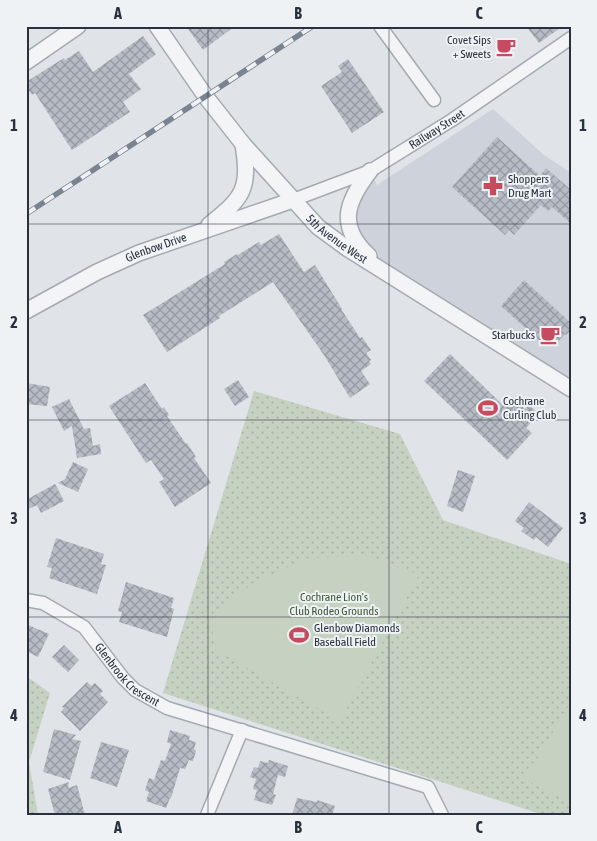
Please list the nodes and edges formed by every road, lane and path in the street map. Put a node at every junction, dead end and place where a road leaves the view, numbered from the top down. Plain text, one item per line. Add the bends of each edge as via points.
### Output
1 (78, 26) edge
2 (157, 26) edge
3 (380, 26) edge
4 (571, 38) edge
5 (26, 62) edge
6 (434, 100) dead end
7 (243, 144) junction
8 (370, 171) junction
9 (293, 200) junction
10 (201, 232) junction
11 (391, 275) junction
12 (26, 311) edge
13 (571, 389) edge
14 (26, 600) edge
15 (242, 730) junction
16 (207, 815) edge
17 (442, 815) edge

1 - 5 street
2 - 7 street, 5th Avenue West
3 - 6 street
4 - 8 street, Railway Street via 452,120
7 - 9 street, 5th Avenue West
7 - 10 street via 246,173 239,198
8 - 9 street, Railway Street
8 - 11 street via 357,187 350,204 349,229 354,240
9 - 10 street, Glenbow Drive
9 - 11 street, 5th Avenue West via 318,227
10 - 12 street, Glenbow Drive via 97,272
11 - 13 street, 5th Avenue West
14 - 15 street, Glenbrook Crescent via 43,603 84,627 135,690 167,708
15 - 16 street
15 - 17 street, Glenbrook Crescent via 428,787

